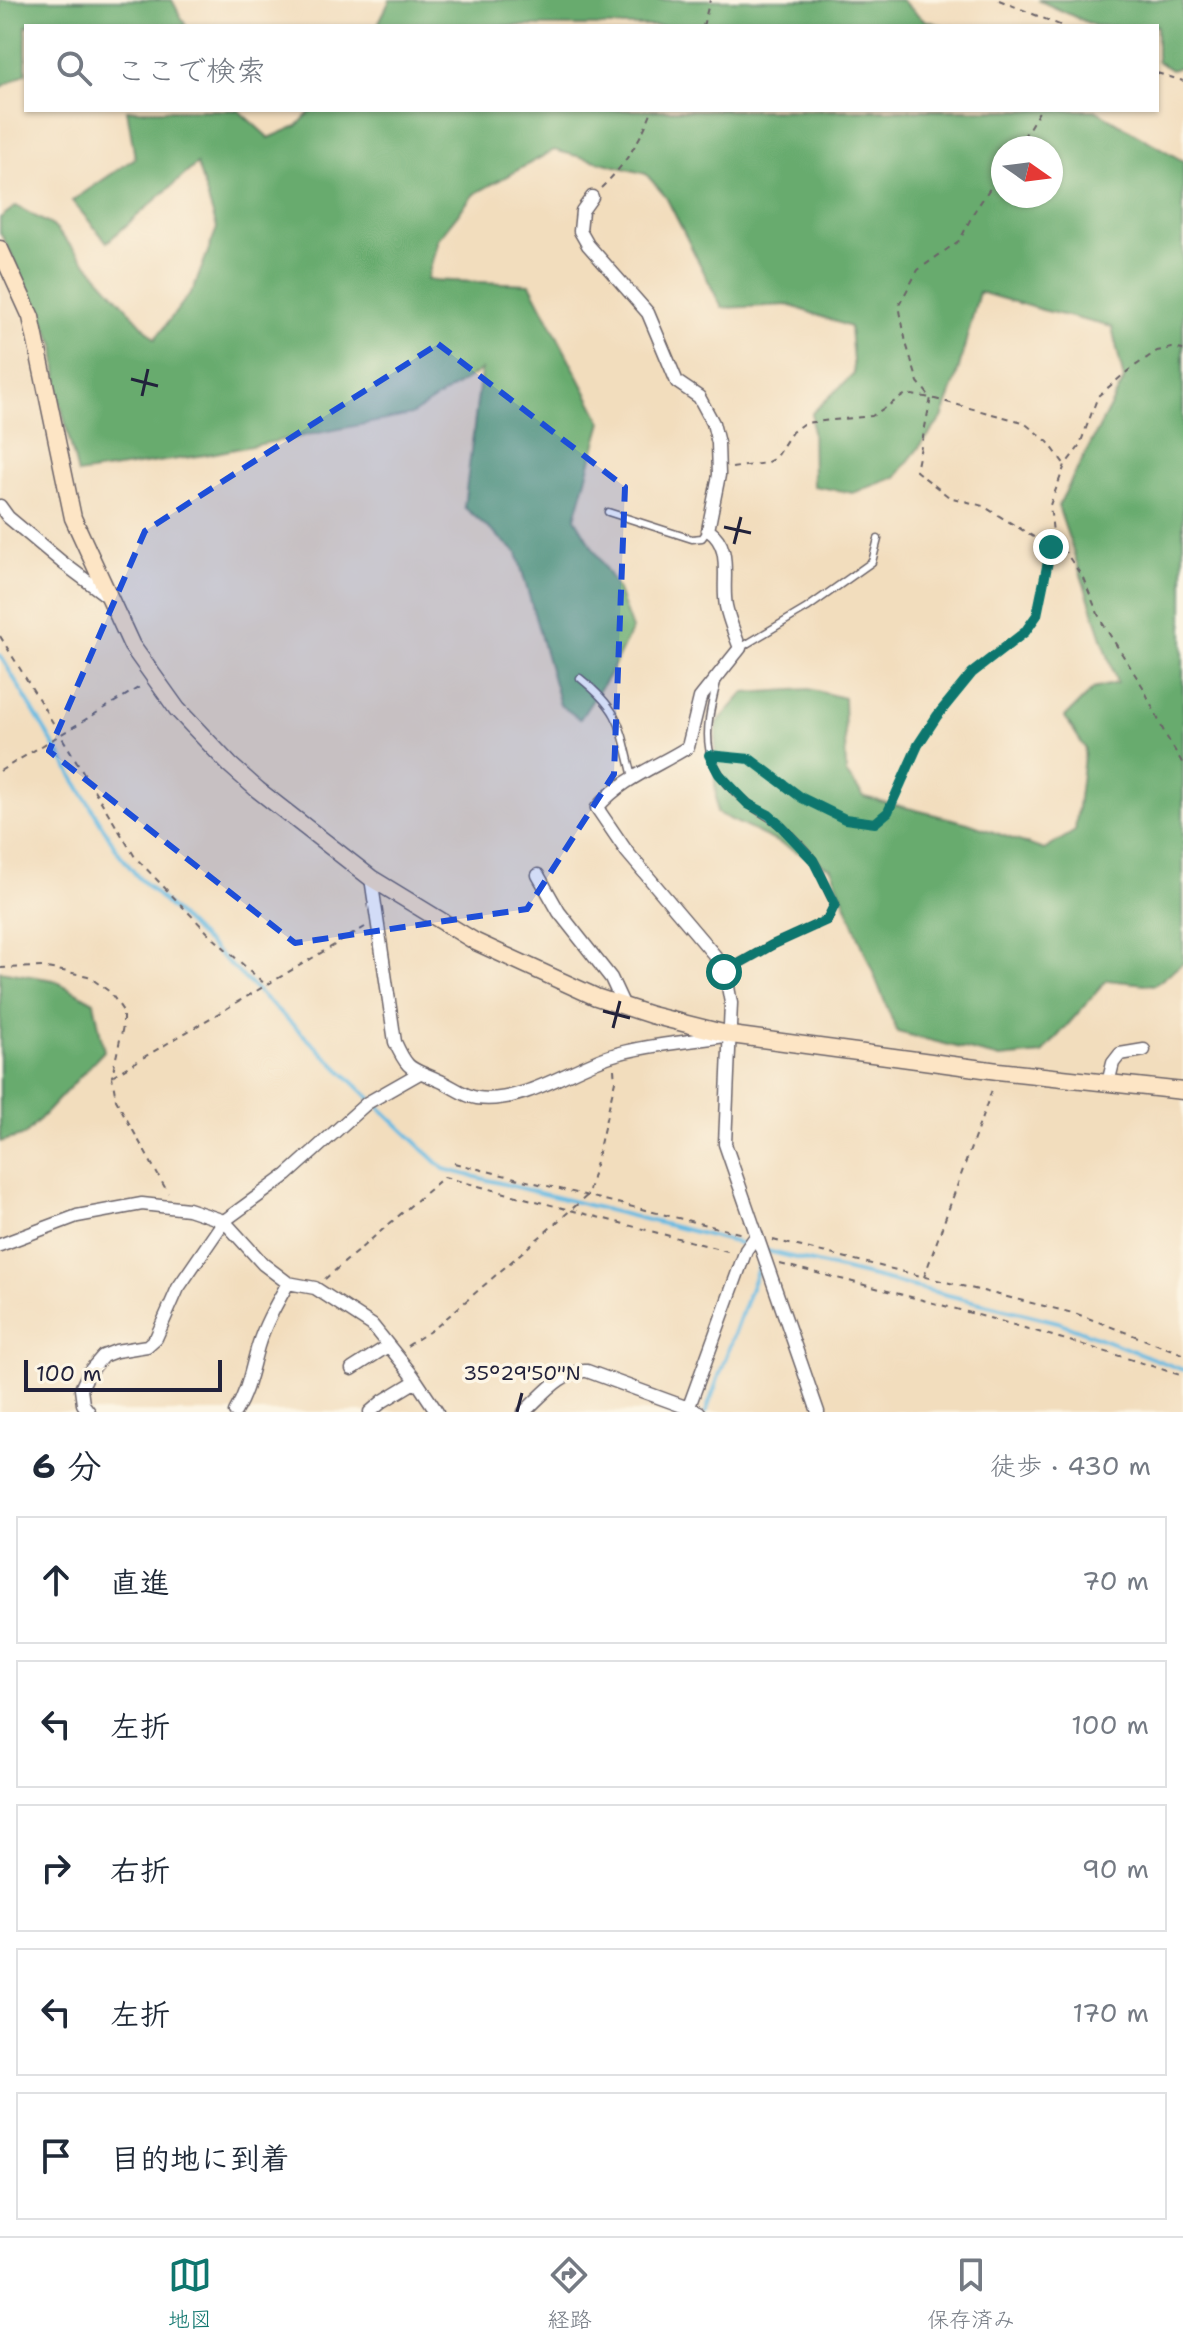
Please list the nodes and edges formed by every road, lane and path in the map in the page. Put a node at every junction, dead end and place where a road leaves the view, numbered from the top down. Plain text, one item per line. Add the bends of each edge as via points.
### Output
1 (710, 0) edge
2 (999, 0) edge
3 (704, 24) edge
4 (1057, 24) edge
5 (1159, 74) edge
6 (1183, 81) edge
7 (651, 112) edge
8 (1039, 112) edge
9 (1024, 136) edge
10 (991, 187) edge
11 (592, 197) joint
12 (0, 249) edge
13 (1183, 350) edge
14 (931, 398) junction
15 (1065, 465) junction
16 (719, 470) junction
17 (0, 506) edge
18 (608, 512) dead end
19 (708, 530) junction
20 (878, 539) dead end
21 (1051, 547) junction
22 (107, 596) junction
23 (0, 636) edge
24 (740, 648) junction
25 (719, 675) junction
26 (154, 678) junction
27 (580, 678) dead end
28 (59, 735) junction
29 (709, 755) junction
30 (1183, 764) edge
31 (0, 771) edge
32 (633, 777) junction
33 (538, 875) dead end
34 (371, 878) junction
35 (377, 920) junction
36 (0, 968) edge
37 (724, 972) junction
38 (266, 985) junction
39 (624, 1006) junction
40 (731, 1035) junction
41 (1144, 1050) dead end
42 (612, 1055) junction
43 (998, 1071) junction
44 (418, 1074) junction
45 (112, 1076) junction
46 (1108, 1083) junction
47 (1183, 1091) edge
48 (454, 1163) dead end
49 (168, 1193) dead end
50 (588, 1195) junction
51 (224, 1221) junction
52 (756, 1236) junction
53 (0, 1245) edge
54 (924, 1277) junction
55 (288, 1283) junction
56 (391, 1350) junction
57 (1183, 1354) edge
58 (352, 1369) dead end
59 (416, 1381) junction
60 (815, 1409) edge
61 (691, 1411) edge
62 (89, 1412) edge
63 (235, 1412) edge
64 (370, 1412) edge
65 (437, 1412) edge
66 (524, 1412) edge

1 - 3 path
2 - 4 path
5 - 6 path
7 - 11 path via 620,171
8 - 9 path
10 - 14 path via 960,240 918,270 899,305 918,382
11 - 16 street via 582,211 580,231 648,313 677,382 699,397 713,423
12 - 22 street via 31,317 73,518
13 - 15 path via 1157,351 1098,396 1079,447
14 - 15 path via 1023,422
14 - 16 path via 906,394 872,416 804,423 766,463
14 - 21 path via 916,471 949,497 983,506
15 - 21 path via 1050,505
16 - 19 street
17 - 22 street
18 - 19 lane via 692,539 702,538
19 - 24 street via 725,553 726,606
20 - 24 lane via 872,562
21 - 29 path via 1037,615 1025,632 972,673 937,716 888,812 875,823 845,819 802,798 750,759
21 - 30 path via 1076,565 1101,621
22 - 26 street
23 - 28 path
24 - 25 street
25 - 29 lane via 710,711
25 - 32 street via 700,698 688,747
26 - 28 path
26 - 34 street via 230,765
27 - 32 lane via 618,717
28 - 31 path
28 - 38 path via 135,857
29 - 37 lane via 719,774 748,804 775,820 813,860 835,904 827,920
32 - 37 street via 597,808
33 - 39 street via 559,912 611,978
34 - 35 street
34 - 39 street via 476,942
35 - 38 path
35 - 44 street via 395,1042 403,1060
36 - 45 path via 42,967 88,976 110,992 123,1011
37 - 40 street
38 - 45 path
39 - 40 street
40 - 42 street
40 - 43 street
40 - 52 street via 725,1144
41 - 46 street via 1120,1054
42 - 44 street via 502,1097 476,1098
42 - 50 path via 615,1081
43 - 46 street
43 - 54 path
44 - 51 street via 367,1103 287,1175
45 - 49 path via 116,1100
46 - 47 street
48 - 50 path
50 - 52 path
50 - 56 path via 435,1328
51 - 53 street via 188,1209 142,1204 77,1216
51 - 55 street
51 - 62 street via 178,1288 156,1338 147,1346 103,1356 89,1372 81,1389
52 - 54 path
52 - 60 street
52 - 61 street via 746,1250
54 - 57 path via 1077,1314
55 - 56 street via 315,1288 372,1325
55 - 63 street
56 - 58 street
56 - 59 street
59 - 64 street
59 - 65 street
61 - 66 street via 577,1370

